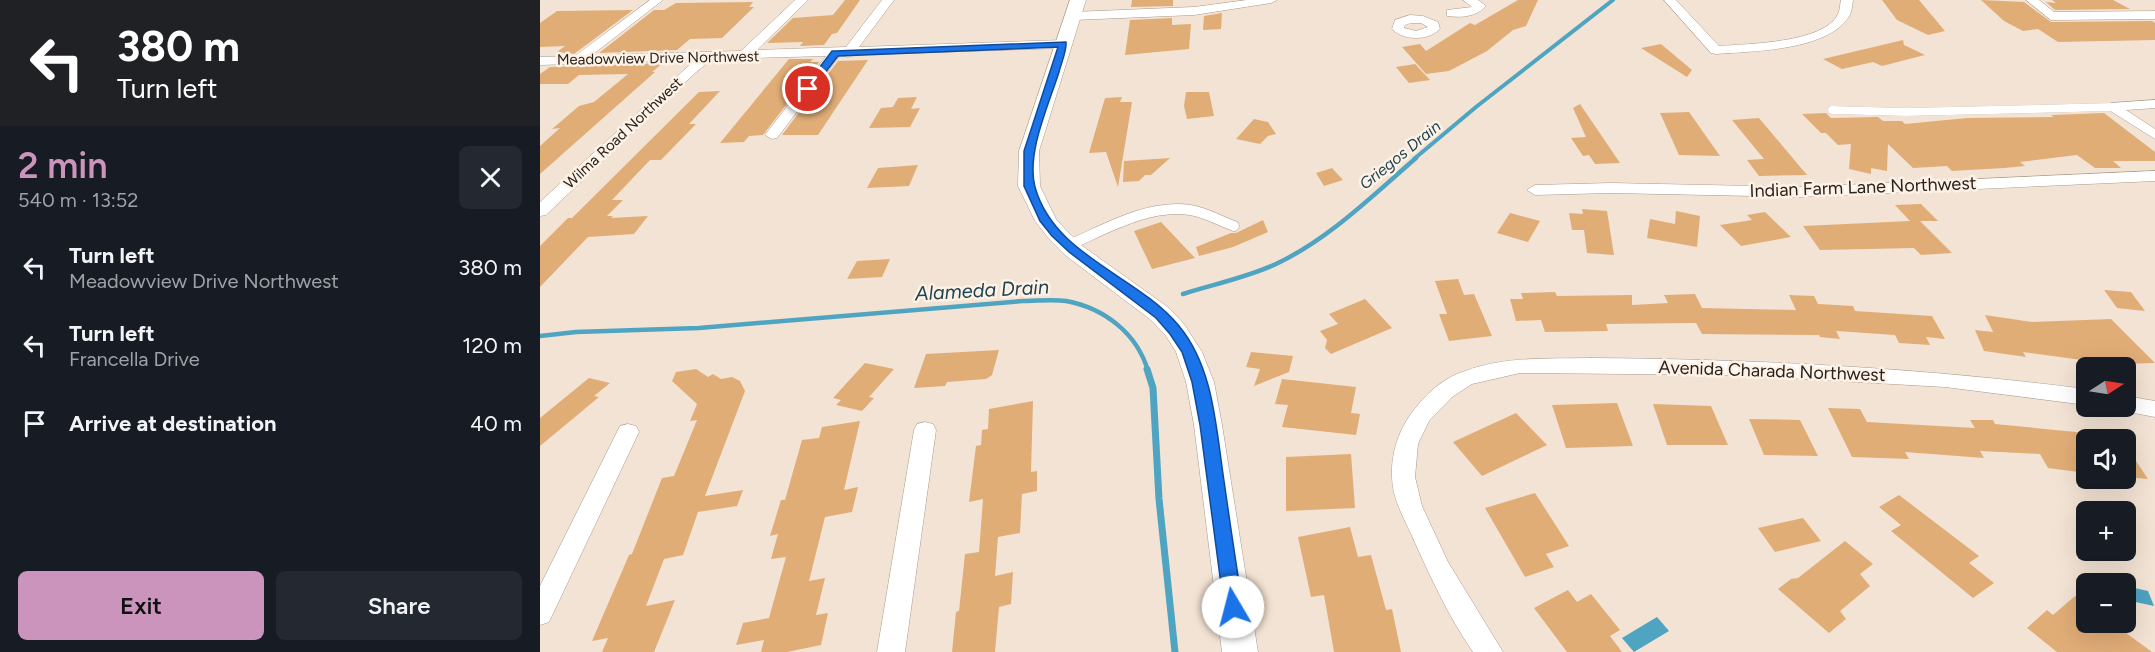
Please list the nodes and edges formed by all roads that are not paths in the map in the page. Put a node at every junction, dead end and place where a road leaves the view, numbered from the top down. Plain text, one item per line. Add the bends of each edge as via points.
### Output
1 (657, 0) edge
2 (802, 0) edge
3 (888, 0) edge
4 (1271, 0) edge
5 (1469, 0) edge
6 (1671, 0) edge
7 (1847, 0) edge
8 (2032, 0) edge
9 (1451, 6) edge
10 (1075, 8) edge
11 (2155, 15) edge
12 (1432, 24) dead end
13 (1063, 44) junction
14 (842, 53) junction
15 (743, 56) junction
16 (707, 57) junction
17 (578, 60) junction
18 (540, 61) edge
19 (2155, 104) edge
20 (2111, 107) junction
21 (1833, 110) dead end
22 (772, 135) dead end
23 (2155, 135) edge
24 (2155, 176) edge
25 (1534, 190) dead end
26 (540, 211) edge
27 (1234, 226) dead end
28 (1069, 245) junction
29 (2076, 396) edge
30 (2136, 406) edge
31 (2155, 409) edge
32 (925, 430) dead end
33 (628, 432) dead end
34 (540, 613) edge
35 (891, 652) edge
36 (1240, 652) edge
37 (1489, 652) edge

1 - 17 street
2 - 15 street
3 - 14 street
4 - 10 street via 1194,11
5 - 9 street via 1480,6 1478,9 1466,13
6 - 7 street via 1716,50 1779,45 1815,36 1842,20 1848,10
8 - 11 street via 2051,16
9 - 12 street via 1445,20
10 - 13 street
13 - 14 street, Meadowview Drive Northwest
13 - 28 street via 1038,119 1028,168 1029,186 1038,206 1046,221
14 - 15 street, Meadowview Drive Northwest
14 - 22 street
15 - 16 street, Meadowview Drive Northwest
16 - 17 street, Meadowview Drive Northwest
16 - 26 street, Wilma Road Northwest
17 - 18 street, Meadowview Drive Northwest
19 - 20 street
20 - 21 lane
20 - 23 street
24 - 25 street, Indian Farm Lane Northwest via 1798,192
27 - 28 lane via 1174,209 1136,218
28 - 36 street via 1160,314 1189,352 1200,382 1208,425
29 - 37 street, Avenida Charada Northwest via 1912,377 1765,369 1520,366 1459,382 1434,400 1416,422 1403,451 1406,494 1433,558 1470,626
30 - 31 street
32 - 35 street
33 - 34 street

